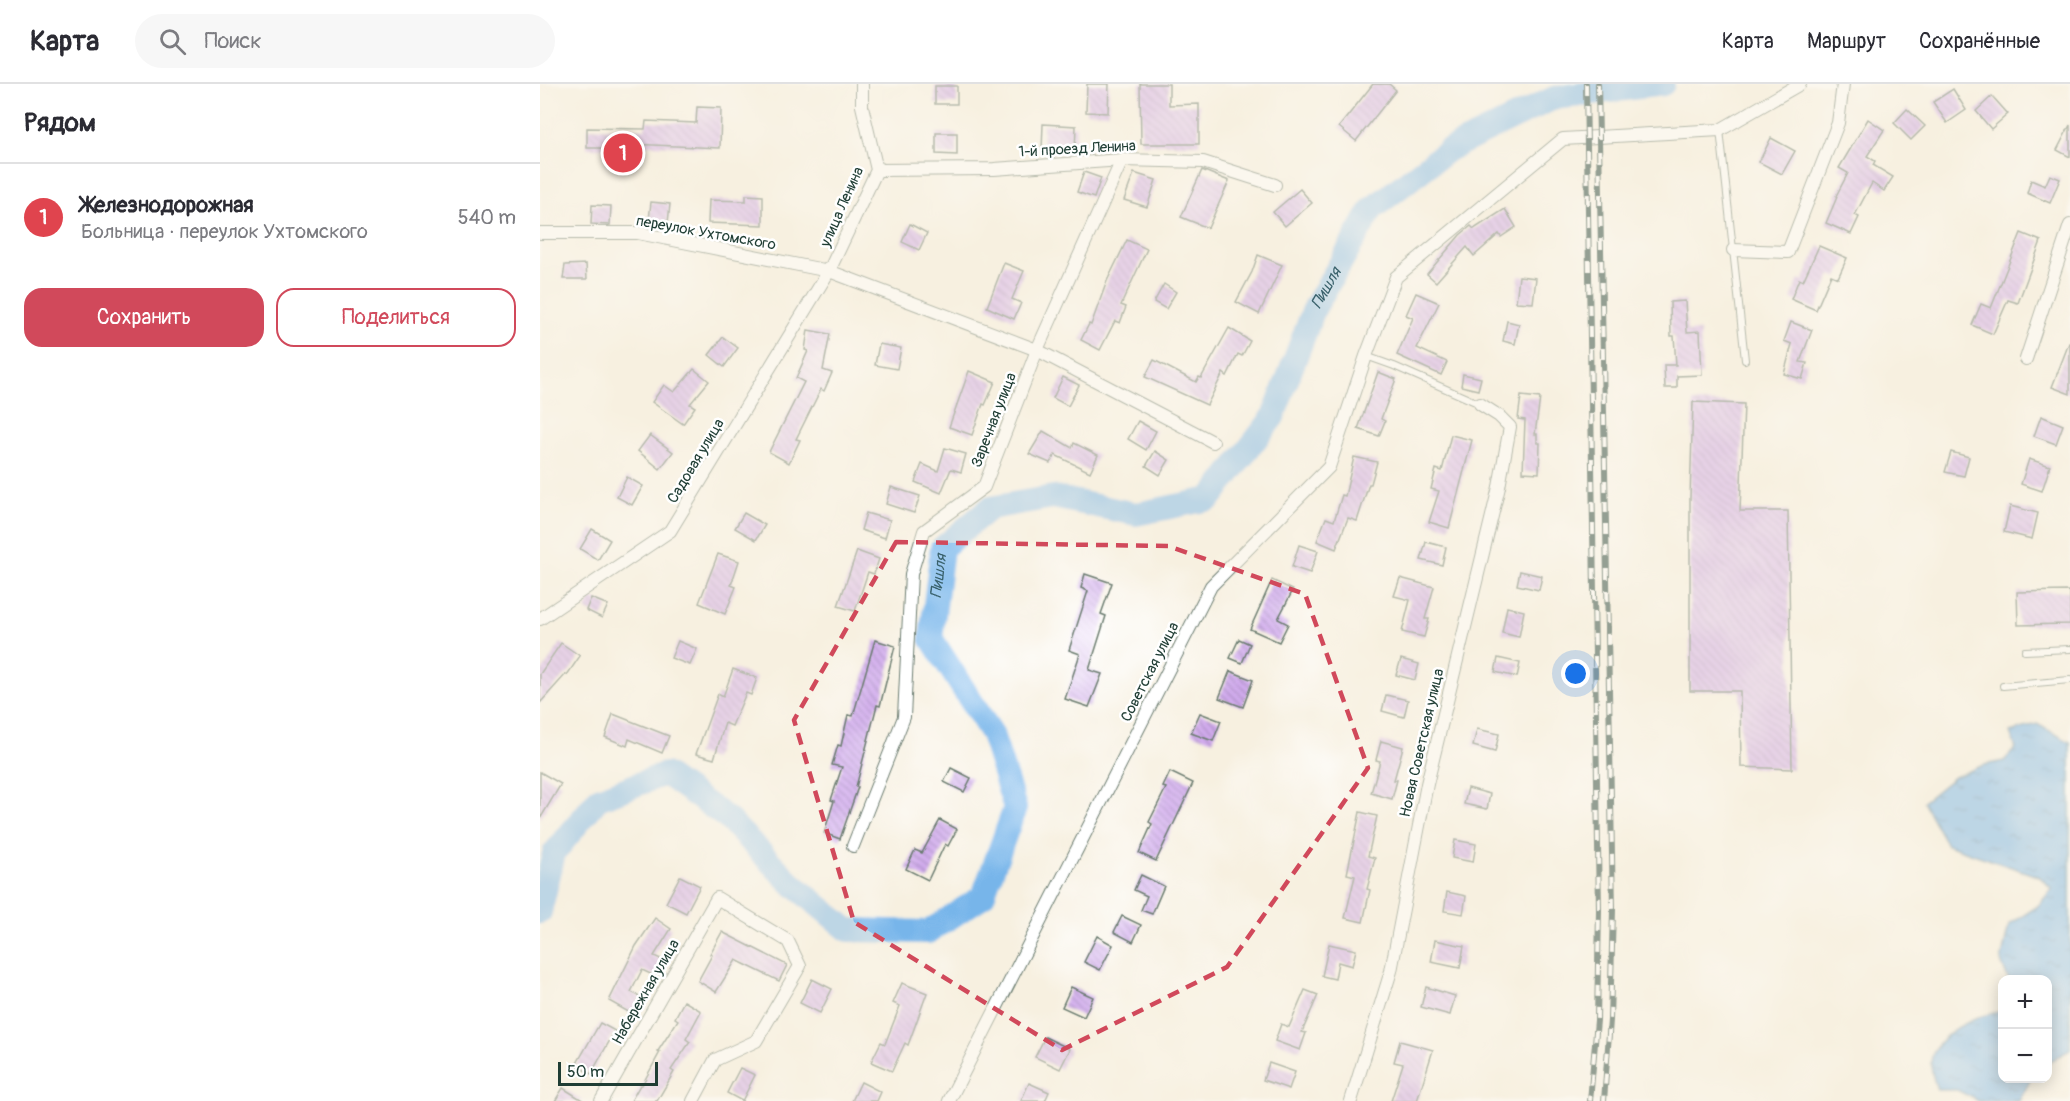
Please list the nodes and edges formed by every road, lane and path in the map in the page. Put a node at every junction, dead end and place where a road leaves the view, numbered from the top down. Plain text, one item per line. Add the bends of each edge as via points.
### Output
1 (862, 84) edge
2 (1800, 84) edge
3 (1844, 84) edge
4 (1719, 130) junction
5 (1122, 160) junction
6 (877, 170) junction
7 (1275, 185) dead end
8 (2070, 225) edge
9 (540, 233) edge
10 (1733, 250) junction
11 (829, 272) junction
12 (1037, 350) junction
13 (1366, 356) junction
14 (2026, 359) dead end
15 (1745, 360) dead end
16 (1480, 404) joint
17 (1213, 442) dead end
18 (540, 619) edge
19 (2070, 649) edge
20 (2025, 651) dead end
21 (2070, 680) edge
22 (2003, 686) dead end
23 (853, 846) dead end
24 (601, 1101) edge
25 (693, 1101) edge
26 (949, 1101) edge
27 (1351, 1101) edge

1 - 6 street, улица Ленина via 862,106
2 - 4 street
3 - 10 street via 1838,123 1788,252
4 - 10 lane
4 - 13 street, Советская улица via 1563,139 1396,277
5 - 6 street, 1-й проезд Ленина via 994,169
5 - 7 street, 1-й проезд Ленина via 1203,162
5 - 12 street, Заречная улица
6 - 11 street, улица Ленина
8 - 14 street
9 - 11 street, переулок Ухтомского via 638,233
10 - 15 lane
11 - 12 street, переулок Ухтомского
11 - 18 street, Садовая улица via 670,531
12 - 17 street, переулок Ухтомского
12 - 23 street, Заречная улица via 984,488 924,531 910,574 904,717
13 - 16 lane
13 - 26 street, Советская улица via 1329,467 1211,586
16 - 27 street, Новая Советская улица via 1510,427 1427,784 1391,971
19 - 20 lane
21 - 22 lane
24 - 25 street, Набережная улица via 717,898 788,941 800,966 756,1041 715,1060

